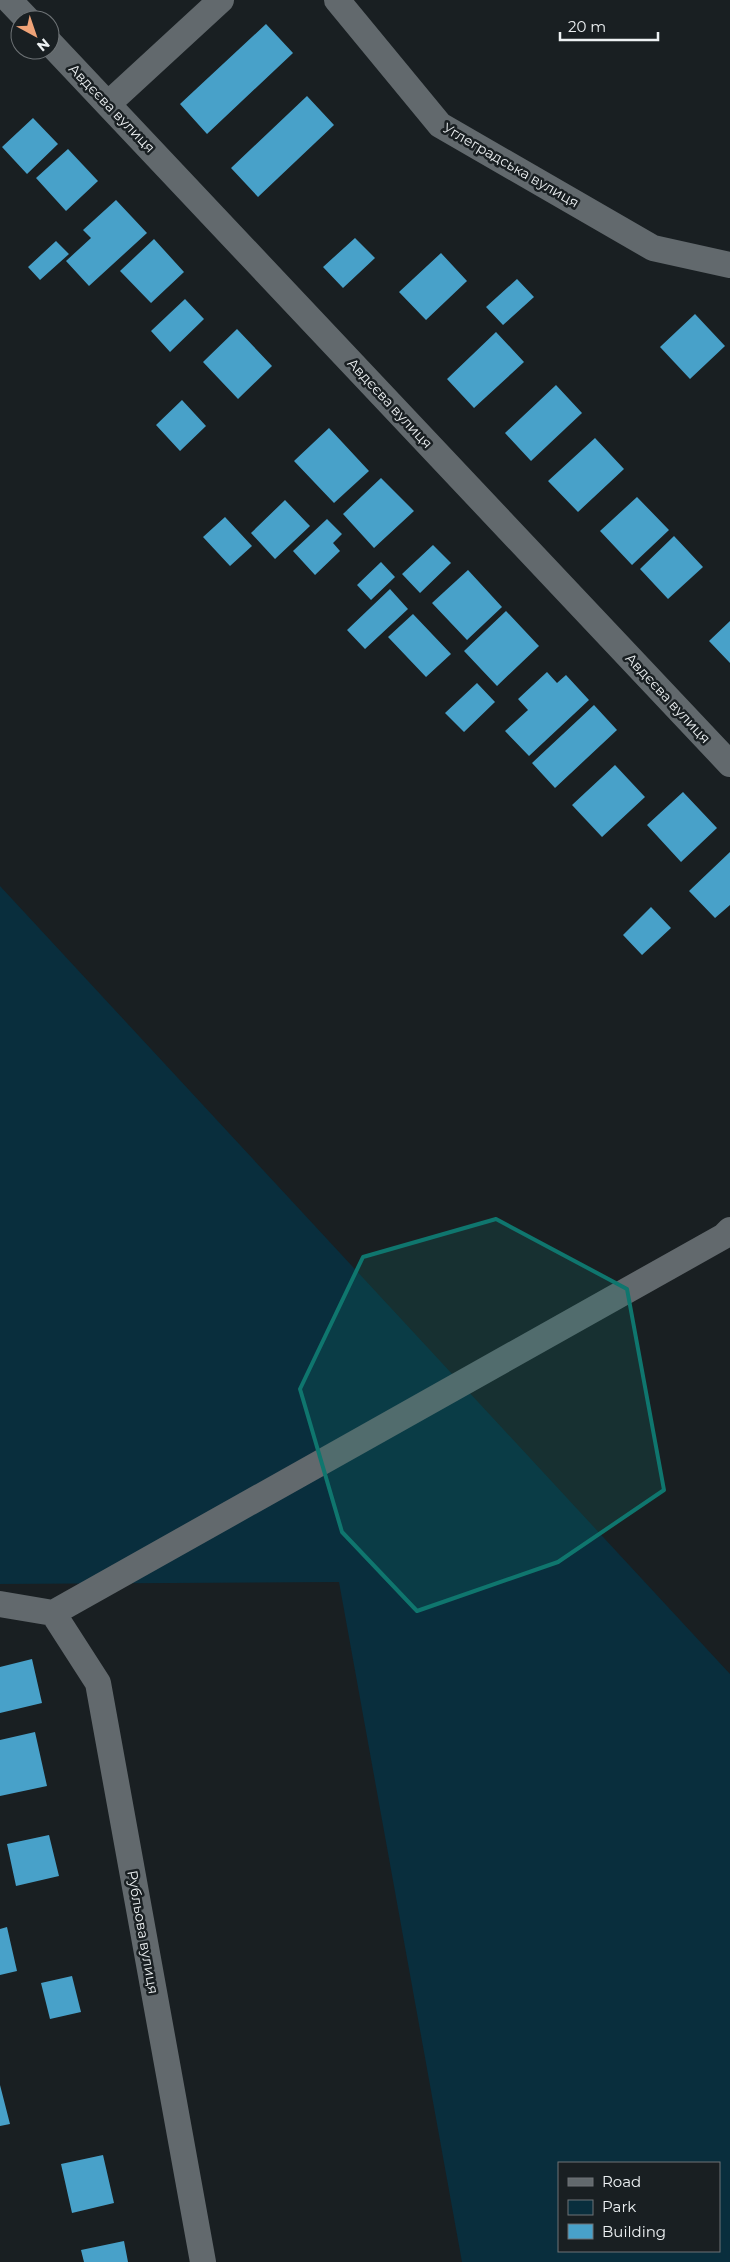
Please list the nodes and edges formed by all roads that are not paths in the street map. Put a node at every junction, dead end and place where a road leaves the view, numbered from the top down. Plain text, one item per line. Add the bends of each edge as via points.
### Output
1 (9, 0) edge
2 (221, 0) edge
3 (337, 0) edge
4 (18, 10) edge
5 (60, 54) edge
6 (108, 104) junction
7 (730, 265) edge
8 (730, 764) edge
9 (730, 1230) edge
10 (0, 1604) edge
11 (52, 1613) junction
12 (203, 2262) edge

1 - 4 street
2 - 6 street
3 - 7 street, Углеградська вулиця via 440,125 653,248
5 - 6 street, Авдєєва вулиця
6 - 8 street, Авдєєва вулиця
9 - 11 street
10 - 11 street
11 - 12 street, Рубльова вулиця via 98,1683

